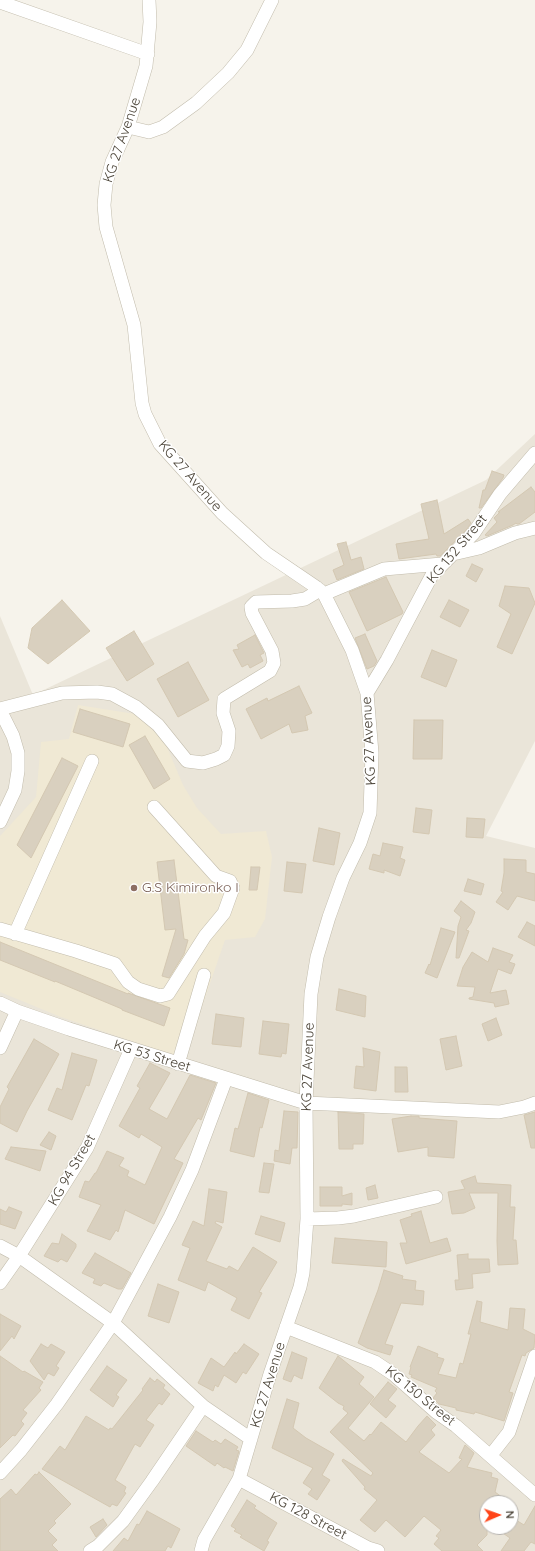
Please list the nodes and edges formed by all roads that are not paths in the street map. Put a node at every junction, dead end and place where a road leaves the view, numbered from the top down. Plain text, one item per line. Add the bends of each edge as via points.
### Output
1 (149, 0) edge
2 (272, 0) edge
3 (0, 2) edge
4 (148, 54) junction
5 (128, 127) junction
6 (535, 453) edge
7 (535, 528) edge
8 (453, 554) junction
9 (442, 564) junction
10 (322, 592) junction
11 (367, 693) junction
12 (0, 710) edge
13 (92, 761) dead end
14 (154, 807) dead end
15 (0, 822) edge
16 (0, 929) edge
17 (15, 934) junction
18 (204, 975) dead end
19 (0, 1003) edge
20 (17, 1011) junction
21 (0, 1048) edge
22 (131, 1049) junction
23 (178, 1064) junction
24 (226, 1079) junction
25 (306, 1103) junction
26 (535, 1103) edge
27 (436, 1197) dead end
28 (307, 1219) junction
29 (0, 1246) edge
30 (19, 1256) junction
31 (0, 1283) edge
32 (113, 1323) junction
33 (286, 1327) junction
34 (535, 1356) edge
35 (203, 1406) junction
36 (251, 1439) junction
37 (491, 1455) junction
38 (0, 1473) edge
39 (239, 1479) junction
40 (535, 1495) edge
41 (370, 1550) edge
42 (90, 1551) edge
43 (201, 1551) edge

1 - 4 street, KG 27 Avenue
2 - 5 street via 247,50 228,73 196,103 163,128 149,132
3 - 4 street
4 - 5 street, KG 27 Avenue
5 - 10 street, KG 27 Avenue via 112,162 104,205 106,227 134,325 145,414 160,444 222,513 266,553
6 - 8 street, KG 132 Street via 500,494 473,534
7 - 8 street via 515,533 479,548
8 - 9 street, KG 132 Street
9 - 10 street via 384,569
9 - 11 street, KG 132 Street via 427,584
10 - 11 street, KG 27 Avenue via 352,650
10 - 12 street via 292,601 256,602 251,607 272,651 274,663 270,671 224,699 223,713 229,732 228,746 224,755 216,760 202,763 187,761 158,725 136,707 112,694 62,694
11 - 25 street, KG 27 Avenue via 372,753 370,813 360,843 343,878 316,957 311,994
12 - 15 street via 13,736 18,754 15,790
13 - 17 street
14 - 17 street via 216,876 230,881 233,888 224,913 168,994 160,996 138,989 128,982 115,964
16 - 17 street
18 - 23 street
19 - 20 street, KG 53 Street
20 - 21 street
20 - 22 street, KG 53 Street
22 - 23 street, KG 53 Street
22 - 30 street, KG 94 Street via 87,1148
23 - 24 street, KG 53 Street
24 - 25 street, KG 53 Street
24 - 32 street via 192,1170 170,1217
25 - 26 street, KG 53 Street via 499,1112
25 - 28 street, KG 27 Avenue
27 - 28 street via 354,1216
28 - 33 street, KG 27 Avenue via 303,1273
29 - 30 street
30 - 31 street, KG 94 Street
30 - 32 street
32 - 35 street
32 - 38 street via 57,1404
33 - 36 street, KG 27 Avenue
33 - 37 street, KG 130 Street via 375,1362
34 - 37 street via 509,1432
35 - 36 street
35 - 42 street via 123,1521
36 - 39 street, KG 27 Avenue
37 - 40 street, KG 130 Street
39 - 41 street, KG 128 Street
39 - 43 street, KG 27 Avenue via 204,1540

